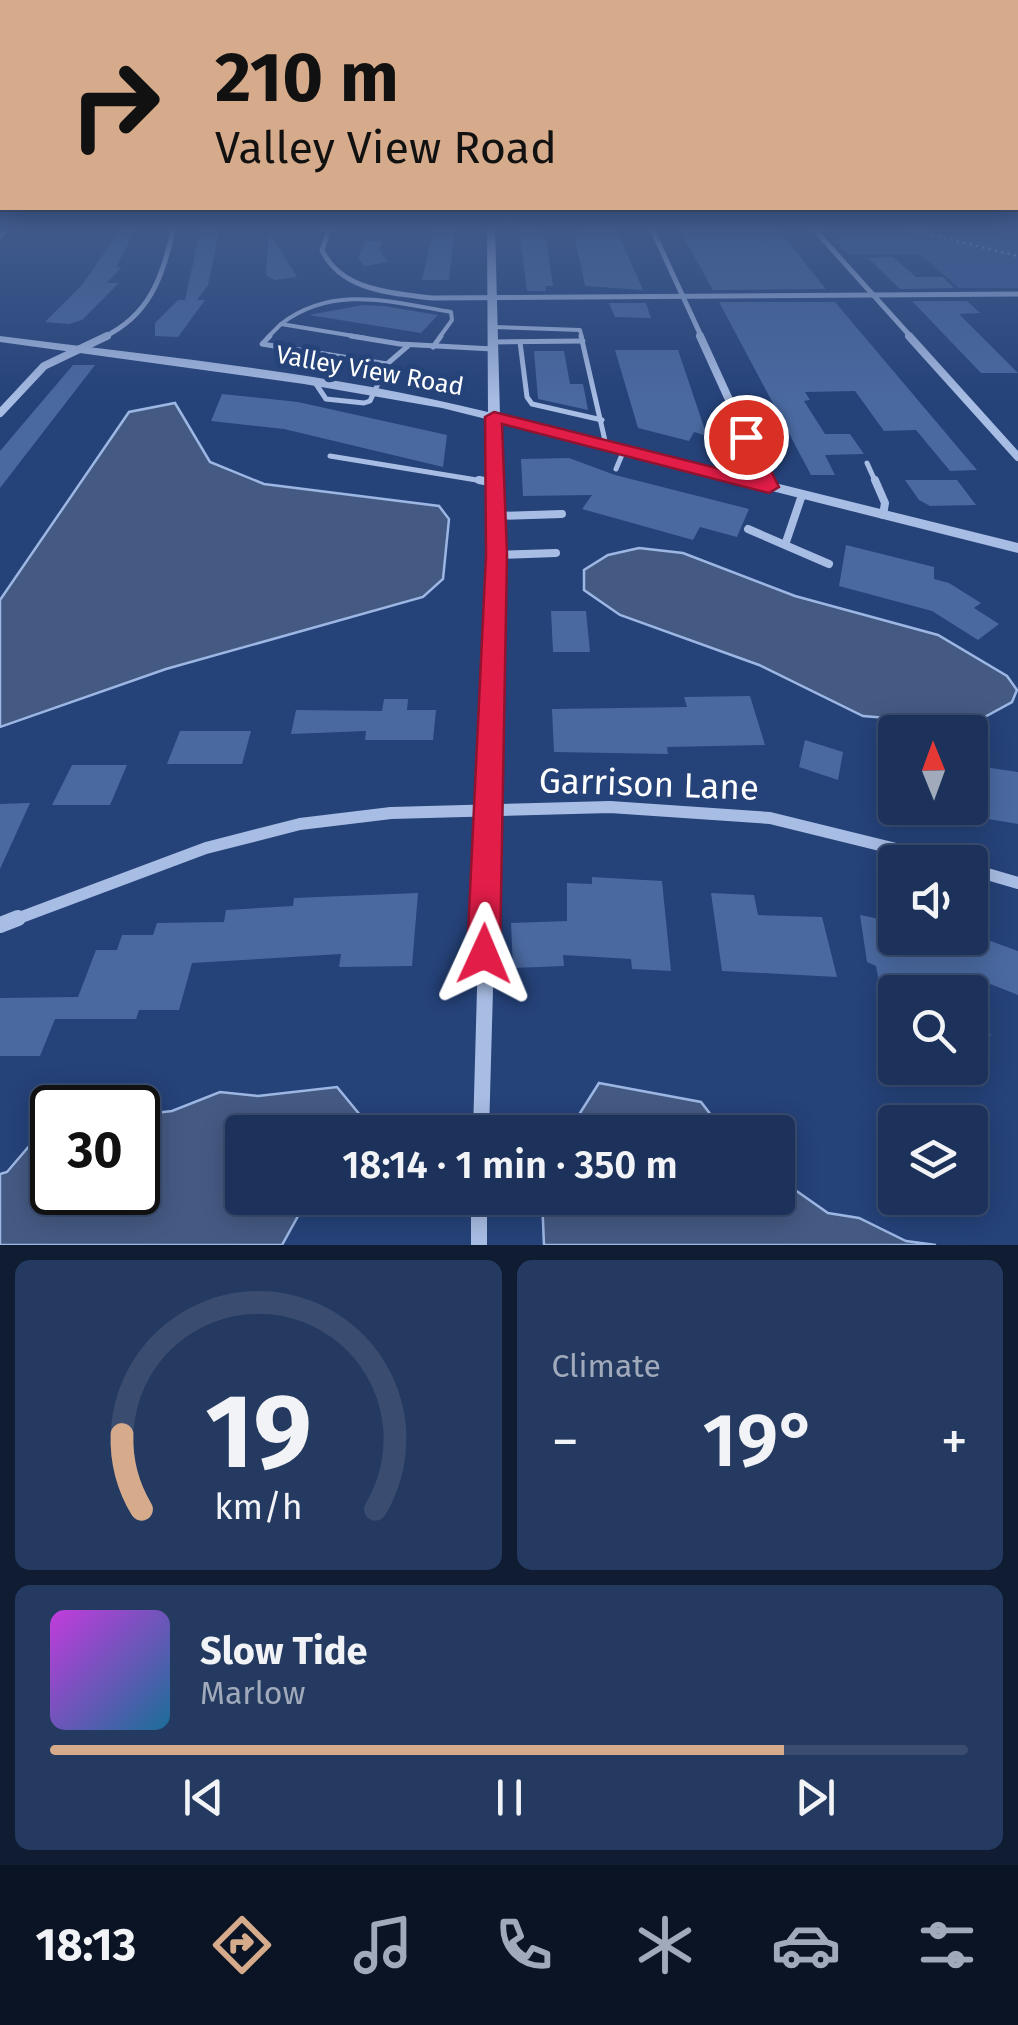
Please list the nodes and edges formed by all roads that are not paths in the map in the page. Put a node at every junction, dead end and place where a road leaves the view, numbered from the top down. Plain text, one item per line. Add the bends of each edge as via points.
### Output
1 (156, 285) edge
2 (372, 285) edge
3 (492, 285) edge
4 (677, 285) edge
5 (865, 285) edge
6 (1018, 294) edge
7 (874, 295) junction
8 (682, 297) junction
9 (492, 298) junction
10 (282, 324) junction
11 (492, 328) junction
12 (0, 339) edge
13 (583, 341) junction
14 (520, 342) junction
15 (409, 345) junction
16 (493, 345) junction
17 (433, 347) junction
18 (78, 350) junction
19 (387, 364) junction
20 (373, 390) junction
21 (0, 413) edge
22 (494, 417) junction
23 (602, 420) junction
24 (606, 446) junction
25 (624, 450) junction
26 (330, 456) dead end
27 (1018, 456) edge
28 (868, 463) dead end
29 (616, 469) dead end
30 (495, 483) junction
31 (769, 487) junction
32 (802, 495) junction
33 (562, 514) dead end
34 (883, 515) junction
35 (496, 516) junction
36 (748, 529) dead end
37 (786, 542) junction
38 (1018, 548) edge
39 (556, 553) dead end
40 (496, 555) junction
41 (829, 564) dead end
42 (486, 810) junction
43 (879, 845) edge
44 (988, 873) edge
45 (1018, 882) edge
46 (0, 925) edge
47 (480, 1115) edge
48 (480, 1215) edge
49 (479, 1245) edge

1 - 18 street via 120,329
2 - 9 street
3 - 9 street
4 - 8 street
5 - 7 street
6 - 7 street
7 - 8 street
7 - 27 street
8 - 9 street
8 - 31 street
9 - 11 street
10 - 15 lane
10 - 17 lane via 292,313 340,296 450,312 452,320
10 - 19 lane via 262,344
11 - 13 lane via 578,327
11 - 16 street
12 - 18 street, Valley View Road
13 - 14 lane
13 - 23 lane
14 - 16 lane
14 - 23 lane via 532,404
15 - 17 lane
15 - 19 lane
16 - 17 lane
16 - 22 street
18 - 20 street, Valley View Road
18 - 21 street via 44,366
19 - 20 lane
20 - 22 street, Valley View Road
22 - 24 street, Valley View Road
22 - 30 street
23 - 24 lane
24 - 25 street, Valley View Road
25 - 29 lane
25 - 31 street, Valley View Road
26 - 30 lane
28 - 34 lane via 885,502
30 - 35 street
31 - 32 street, Valley View Road
32 - 34 street, Valley View Road
32 - 37 lane
33 - 35 lane
34 - 38 street, Valley View Road
35 - 40 street
36 - 37 lane
37 - 41 lane
39 - 40 lane
40 - 42 street
42 - 43 street, Garrison Lane via 610,807 770,818
42 - 46 street, Garrison Lane via 300,824 206,848
42 - 47 street
44 - 45 street
48 - 49 street

